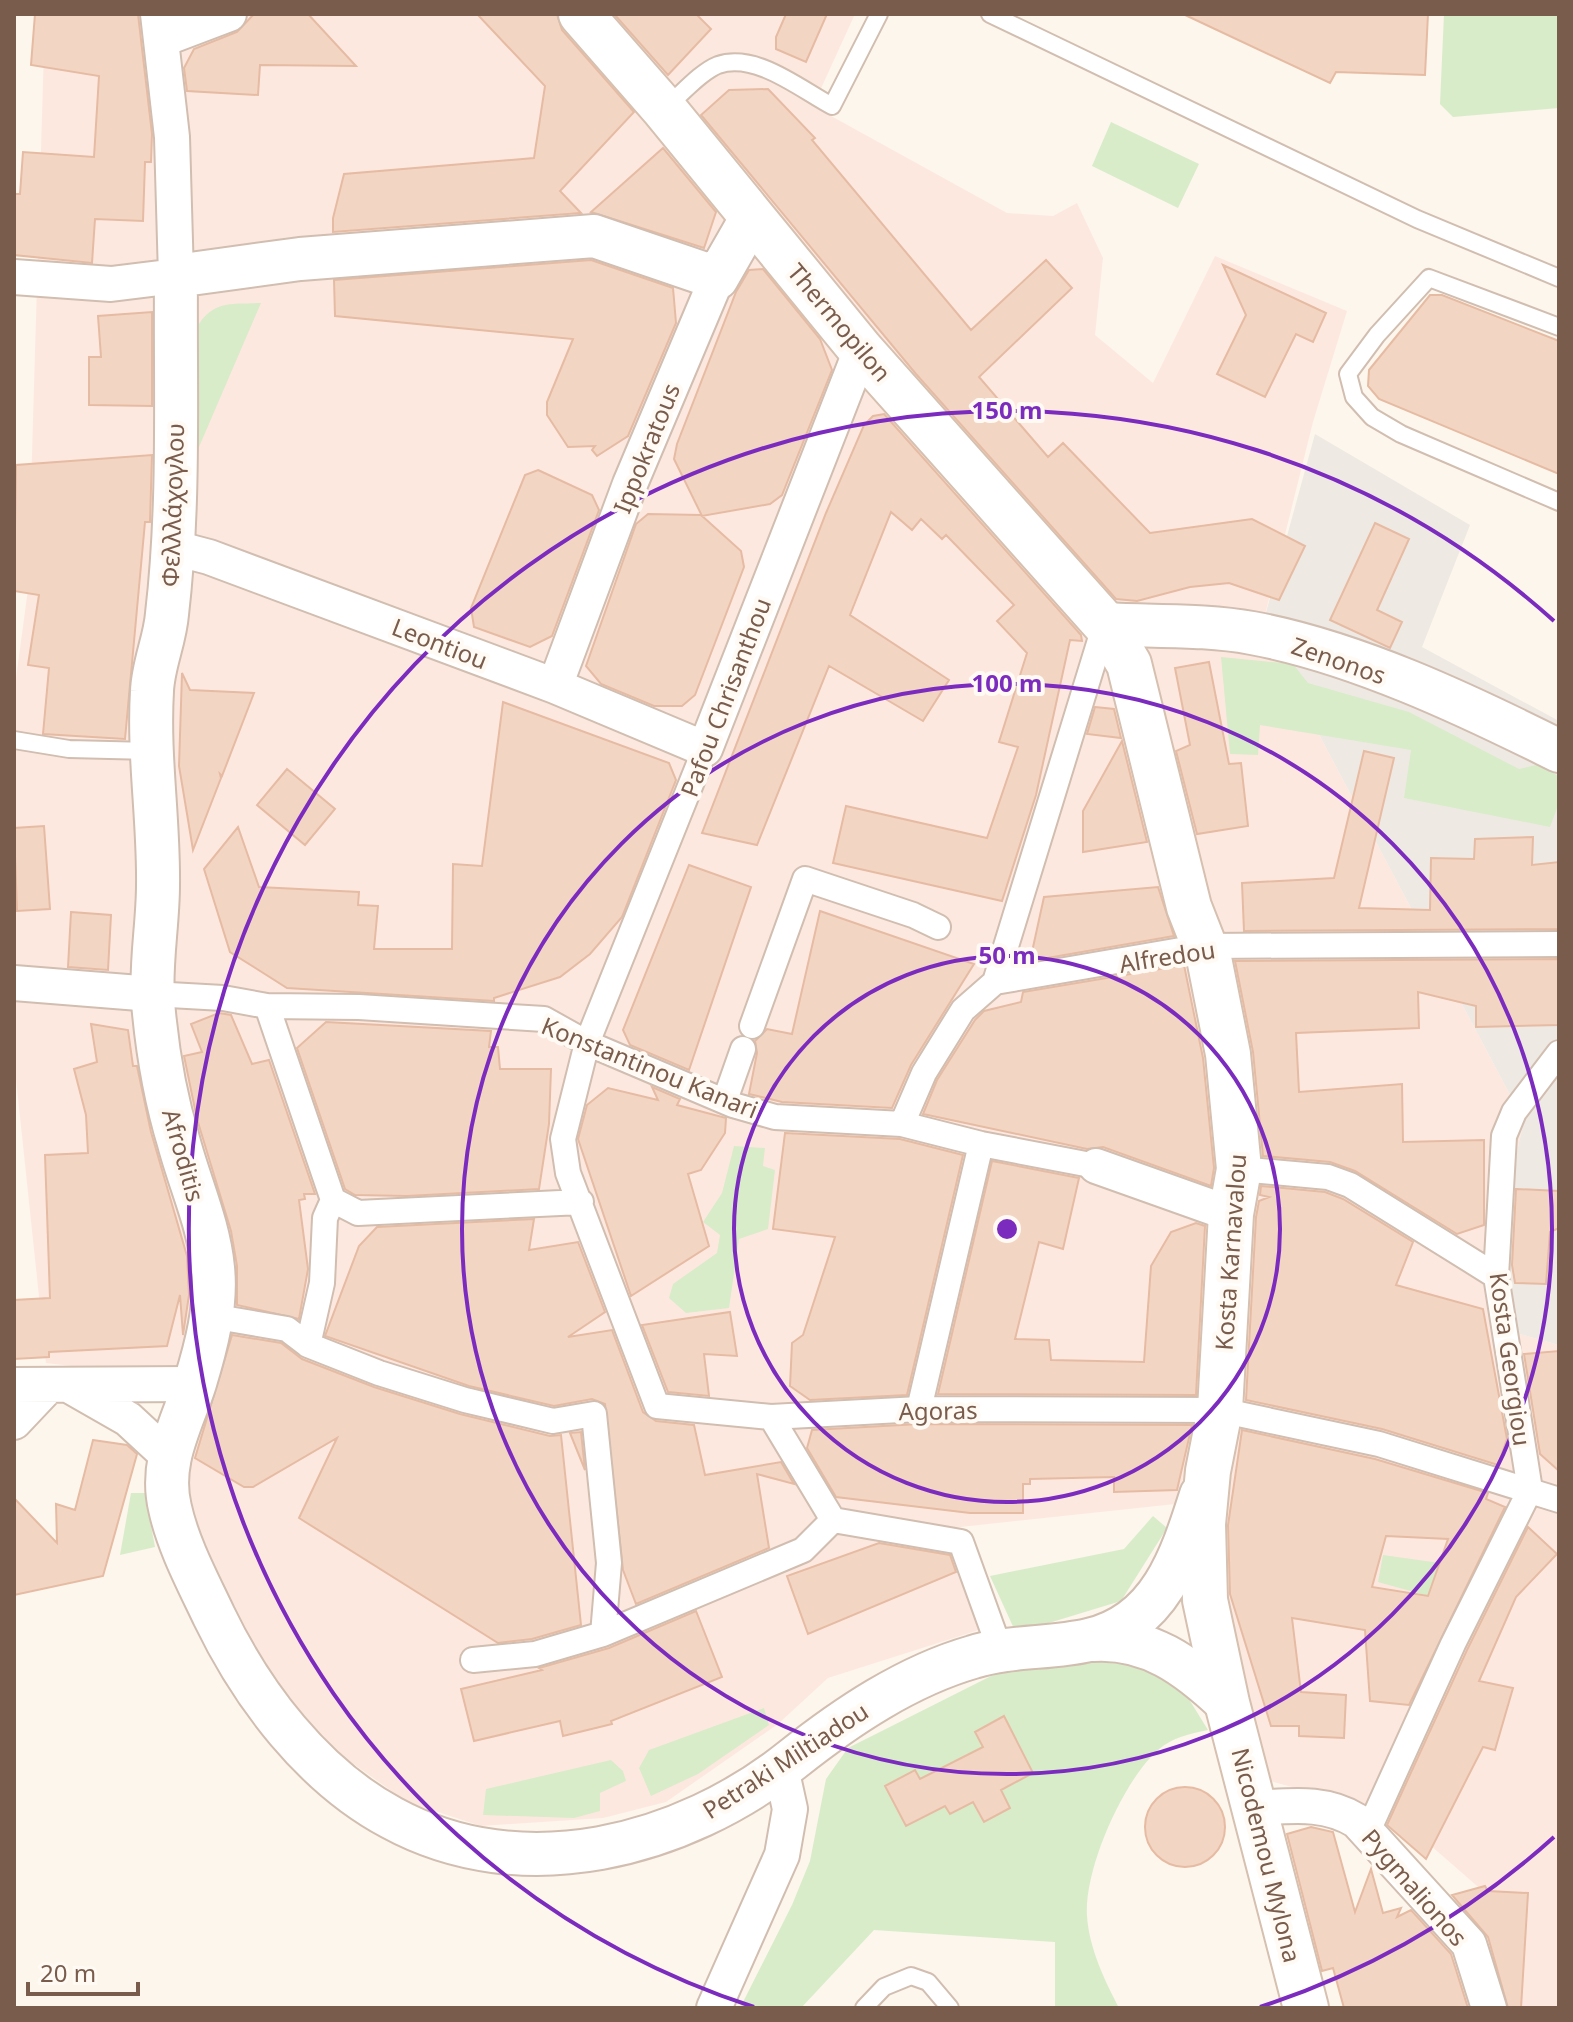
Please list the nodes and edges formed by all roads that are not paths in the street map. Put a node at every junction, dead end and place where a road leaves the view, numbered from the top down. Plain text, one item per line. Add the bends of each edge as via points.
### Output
1 (229, 14) edge
2 (581, 14) edge
3 (879, 14) edge
4 (990, 14) edge
5 (161, 27) edge
6 (664, 109) junction
7 (752, 217) junction
8 (176, 276) junction
9 (14, 277) edge
10 (717, 278) junction
11 (1559, 278) edge
12 (1559, 327) edge
13 (861, 350) junction
14 (1558, 501) edge
15 (171, 547) junction
16 (1105, 624) junction
17 (555, 686) junction
18 (14, 740) edge
19 (705, 749) junction
20 (150, 751) junction
21 (1559, 751) edge
22 (938, 927) dead end
23 (1559, 944) edge
24 (1204, 946) junction
25 (995, 982) junction
26 (14, 983) edge
27 (152, 994) junction
28 (267, 1006) junction
29 (587, 1043) junction
30 (1559, 1053) edge
31 (725, 1100) junction
32 (902, 1124) junction
33 (981, 1144) junction
34 (1096, 1166) joint
35 (1239, 1169) junction
36 (333, 1200) junction
37 (581, 1202) junction
38 (1231, 1214) junction
39 (1496, 1276) junction
40 (211, 1316) junction
41 (308, 1345) junction
42 (194, 1384) junction
43 (14, 1385) edge
44 (60, 1387) junction
45 (657, 1406) joint
46 (919, 1409) junction
47 (1220, 1410) junction
48 (771, 1417) junction
49 (14, 1422) edge
50 (168, 1456) junction
51 (1208, 1471) junction
52 (1530, 1490) junction
53 (1559, 1500) edge
54 (833, 1520) junction
55 (603, 1634) junction
56 (1086, 1641) junction
57 (1000, 1650) junction
58 (473, 1660) dead end
59 (1227, 1703) junction
60 (781, 1768) junction
61 (1255, 1808) junction
62 (1368, 1831) junction
63 (714, 2008) edge
64 (864, 2008) edge
65 (950, 2008) edge
66 (1306, 2008) edge
67 (1489, 2008) edge

1 - 5 street
2 - 6 main road, Thermopilon
3 - 6 lane via 832,106 769,71 741,62 716,66
4 - 11 lane via 1417,219
5 - 8 street, Φελλλάχογλου via 172,137
6 - 7 main road, Thermopilon
7 - 10 street, Ippokratous
7 - 13 main road, Thermopilon
8 - 9 street via 111,284
8 - 10 street via 300,259 594,236
8 - 15 street, Φελλλάχογλου
10 - 17 street, Ippokratous via 630,484
12 - 14 lane via 1429,278 1348,374 1354,397 1372,417
13 - 16 main road, Thermopilon
13 - 19 street, Pafou Chrisanthou
15 - 17 street, Leontiou
15 - 20 street, Φελλλάχογλου via 167,619 152,681
16 - 21 street, Zenonos via 1228,630 1276,638 1345,659
16 - 24 main road, Kosta Karnavalou via 1129,664 1189,907
16 - 25 street
17 - 19 street, Leontiou
18 - 20 lane via 69,749
19 - 29 street, Pafou Chrisanthou
20 - 27 street, Φελλλάχογλου via 158,884
22 - 31 street via 805,879
23 - 24 street, Alfredou
24 - 25 street, Alfredou
24 - 35 main road, Kosta Karnavalou via 1228,1054
25 - 32 street via 963,1010 924,1073
26 - 27 street
27 - 28 street, Konstantinou Kanari
27 - 40 street, Afroditis via 166,1093 214,1271
28 - 29 street, Konstantinou Kanari via 544,1019
28 - 36 street
29 - 31 street, Konstantinou Kanari
29 - 37 street, Pafou Chrisanthou via 563,1139 568,1173
30 - 39 street, Kosta Georgiou via 1514,1112 1504,1136
31 - 32 street, Konstantinou Kanari via 775,1117
32 - 33 street, Konstantinou Kanari
33 - 34 street, Konstantinou Kanari
33 - 46 street
34 - 38 street, Konstantinou Kanari
35 - 38 main road, Kosta Karnavalou
35 - 39 street via 1328,1177 1350,1185
36 - 37 street via 358,1213
36 - 41 street via 325,1218 322,1283
37 - 45 street, Pafou Chrisanthou
38 - 47 main road, Kosta Karnavalou
39 - 52 street, Kosta Georgiou
40 - 41 street via 287,1329
40 - 42 street, Petraki Miltiadou
41 - 55 street via 436,1391 553,1421 594,1414 609,1563
42 - 44 street
42 - 50 street, Petraki Miltiadou
43 - 44 street
44 - 49 street
44 - 50 street via 128,1419
45 - 48 street, Agoras
46 - 47 street, Agoras
46 - 48 street, Agoras
47 - 51 main road, Kosta Karnavalou
47 - 52 street, Agoras via 1379,1444
48 - 54 street
50 - 60 street, Petraki Miltiadou via 166,1481 177,1532 252,1686 320,1762 385,1815 464,1846 571,1853 664,1832
51 - 56 street, Petraki Miltiadou via 1188,1536 1146,1611 1126,1628
51 - 59 main road, Kosta Karnavalou via 1205,1600
52 - 53 street, Agoras
52 - 62 street
54 - 55 street via 803,1550
54 - 57 street via 961,1542
55 - 58 street via 535,1654
56 - 57 street, Petraki Miltiadou
56 - 59 street via 1121,1639 1148,1645 1191,1670
57 - 60 street, Petraki Miltiadou via 968,1658 887,1695 836,1725
59 - 61 main road, Nicodemou Mylona
60 - 63 street via 790,1809 782,1855
61 - 62 street, Pygmalionos via 1312,1805 1340,1810
61 - 66 main road, Nicodemou Mylona
62 - 67 street, Pygmalionos via 1469,1944
64 - 65 lane via 884,1987 911,1976 928,1982

